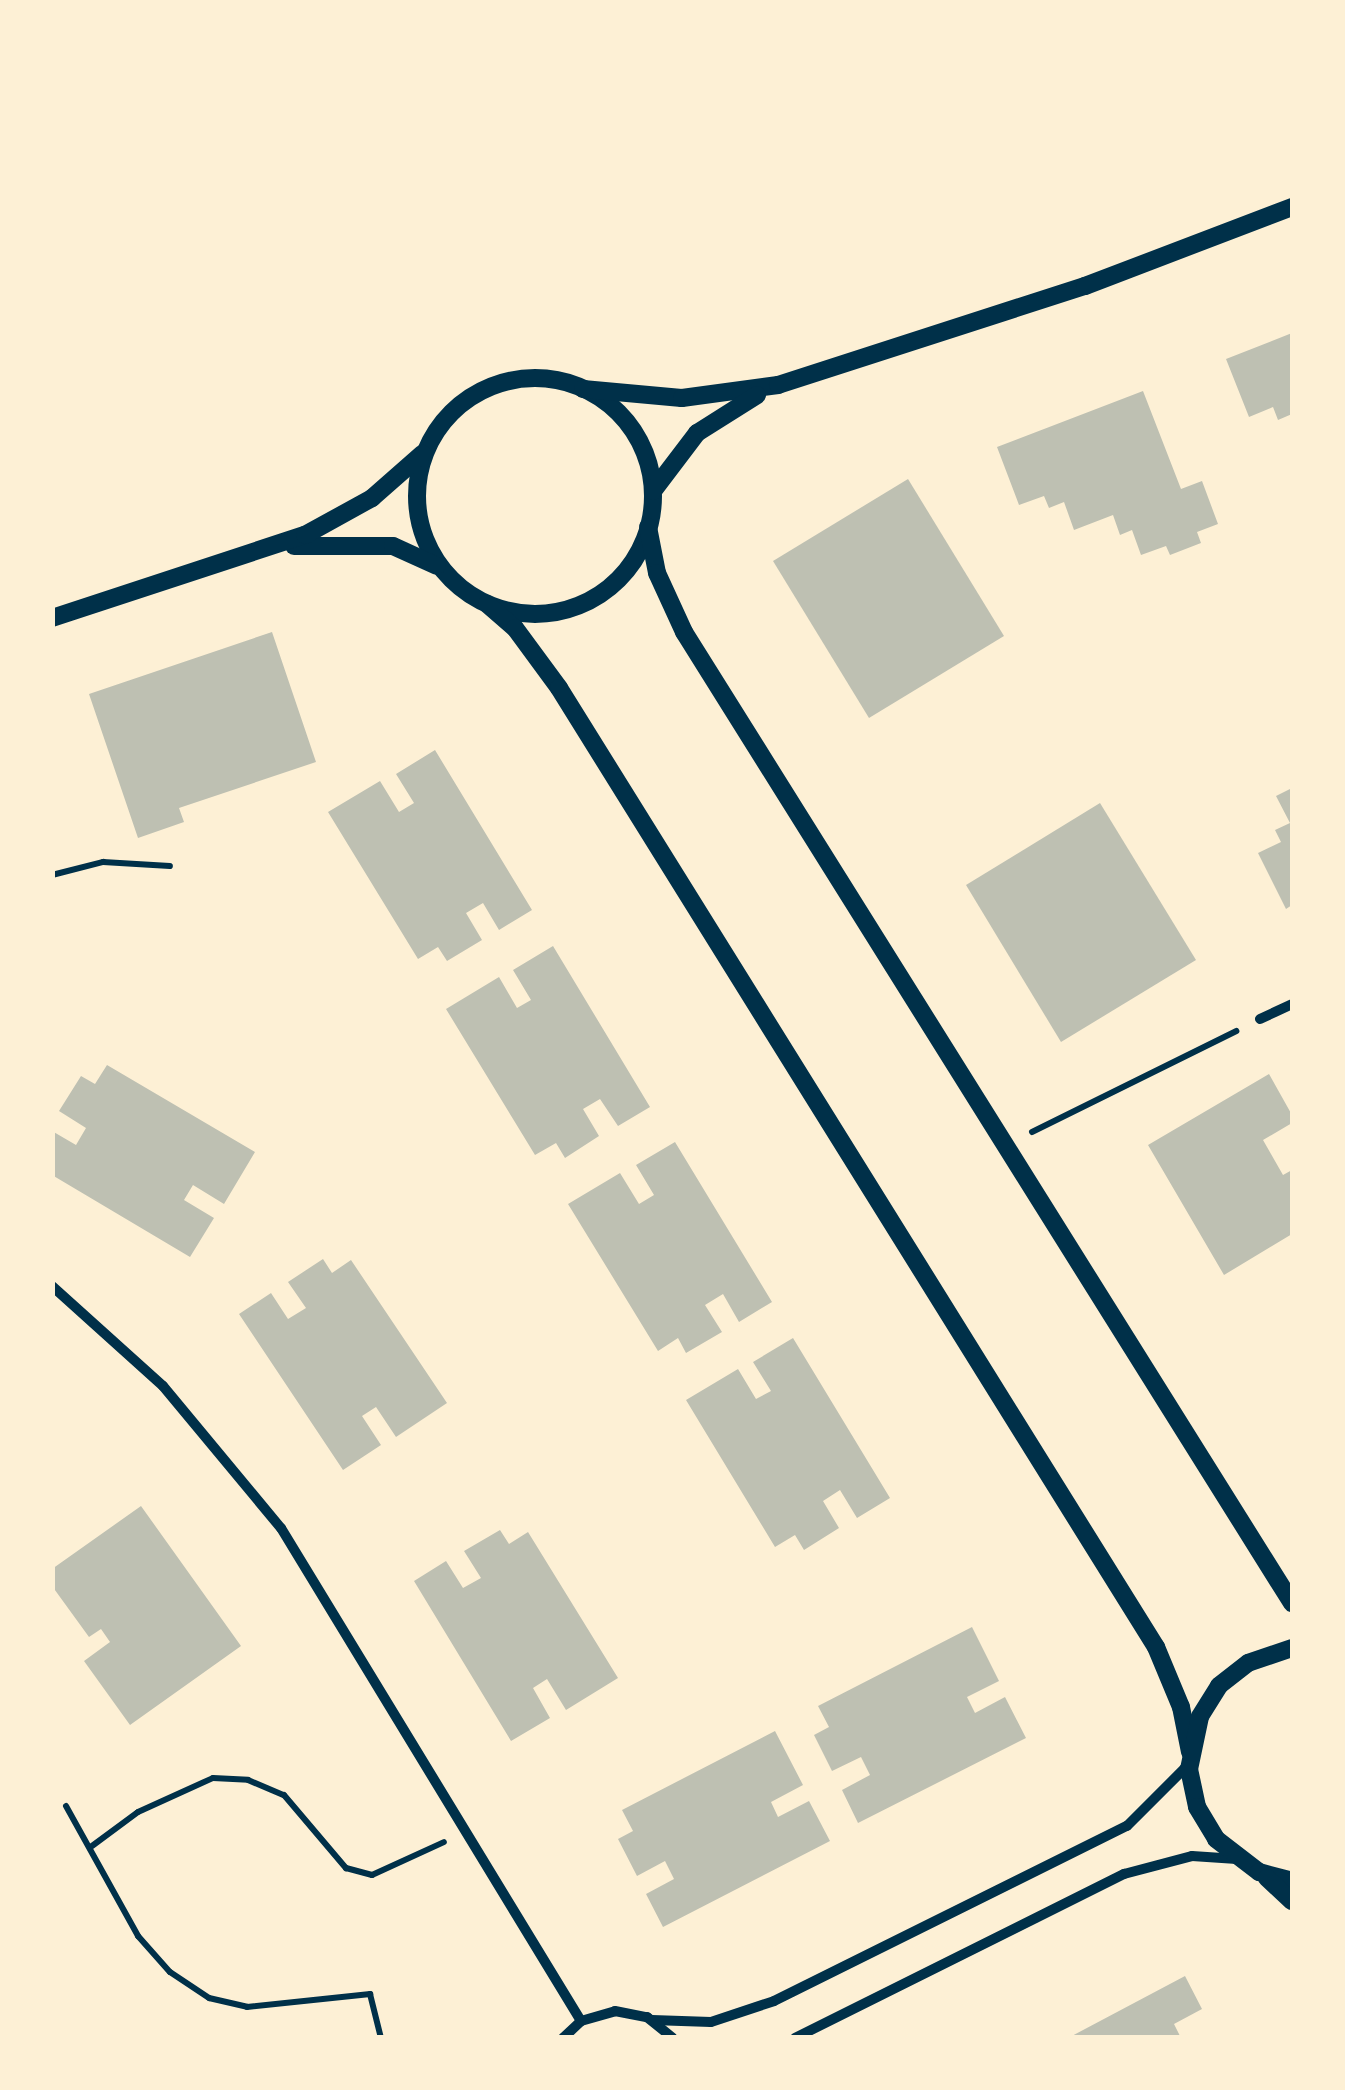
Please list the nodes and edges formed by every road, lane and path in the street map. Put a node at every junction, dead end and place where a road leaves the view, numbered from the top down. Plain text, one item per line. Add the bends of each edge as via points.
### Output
1 (1292, 207) edge
2 (778, 384) junction
3 (583, 389) junction
4 (427, 449) junction
5 (653, 491) junction
6 (648, 527) junction
7 (269, 550) junction
8 (444, 571) junction
9 (486, 604) junction
10 (52, 618) edge
11 (170, 866) dead end
12 (52, 875) edge
13 (1292, 1004) edge
14 (1260, 1019) joint
15 (1004, 1146) junction
16 (52, 1286) edge
17 (1292, 1603) edge
18 (1292, 1648) edge
19 (1190, 1756) junction
20 (66, 1806) dead end
21 (467, 1829) junction
22 (92, 1846) junction
23 (1237, 1859) junction
24 (1259, 1872) junction
25 (1292, 1881) edge
26 (1292, 1901) edge
27 (652, 2020) junction
28 (582, 2021) junction
29 (382, 2038) edge
30 (563, 2038) edge
31 (673, 2038) edge
32 (795, 2038) edge

1 - 2 street via 1085,286
2 - 3 street via 682,398
2 - 5 street via 697,433
3 - 4 street via 548,379 493,386 447,418
3 - 5 street via 614,408 636,436
4 - 7 street via 372,498
4 - 8 street via 418,484 420,520
5 - 6 street
6 - 9 street via 623,574 577,606 522,613
6 - 15 street via 656,573 678,622
7 - 8 street via 376,544 425,556
7 - 10 street
8 - 9 street
9 - 19 street via 515,628 559,688 1156,1647 1181,1708
11 - 12 path via 103,862
13 - 14 street
14 - 15 path
15 - 17 street
16 - 21 street via 163,1386 242,1477 319,1582
18 - 19 street via 1248,1663 1220,1686 1200,1717
19 - 23 street via 1197,1807
19 - 27 street via 1128,1826 774,2001 711,2022
20 - 22 path
21 - 22 path via 372,1875 346,1868 284,1795 248,1780 213,1778 138,1812
21 - 28 street
22 - 29 path via 138,1936 170,1972 210,1998 286,2008 370,1994
23 - 24 street
23 - 32 street via 1192,1856 1124,1874
24 - 25 street
24 - 26 street
27 - 28 street via 615,2012
27 - 31 street
28 - 30 street

